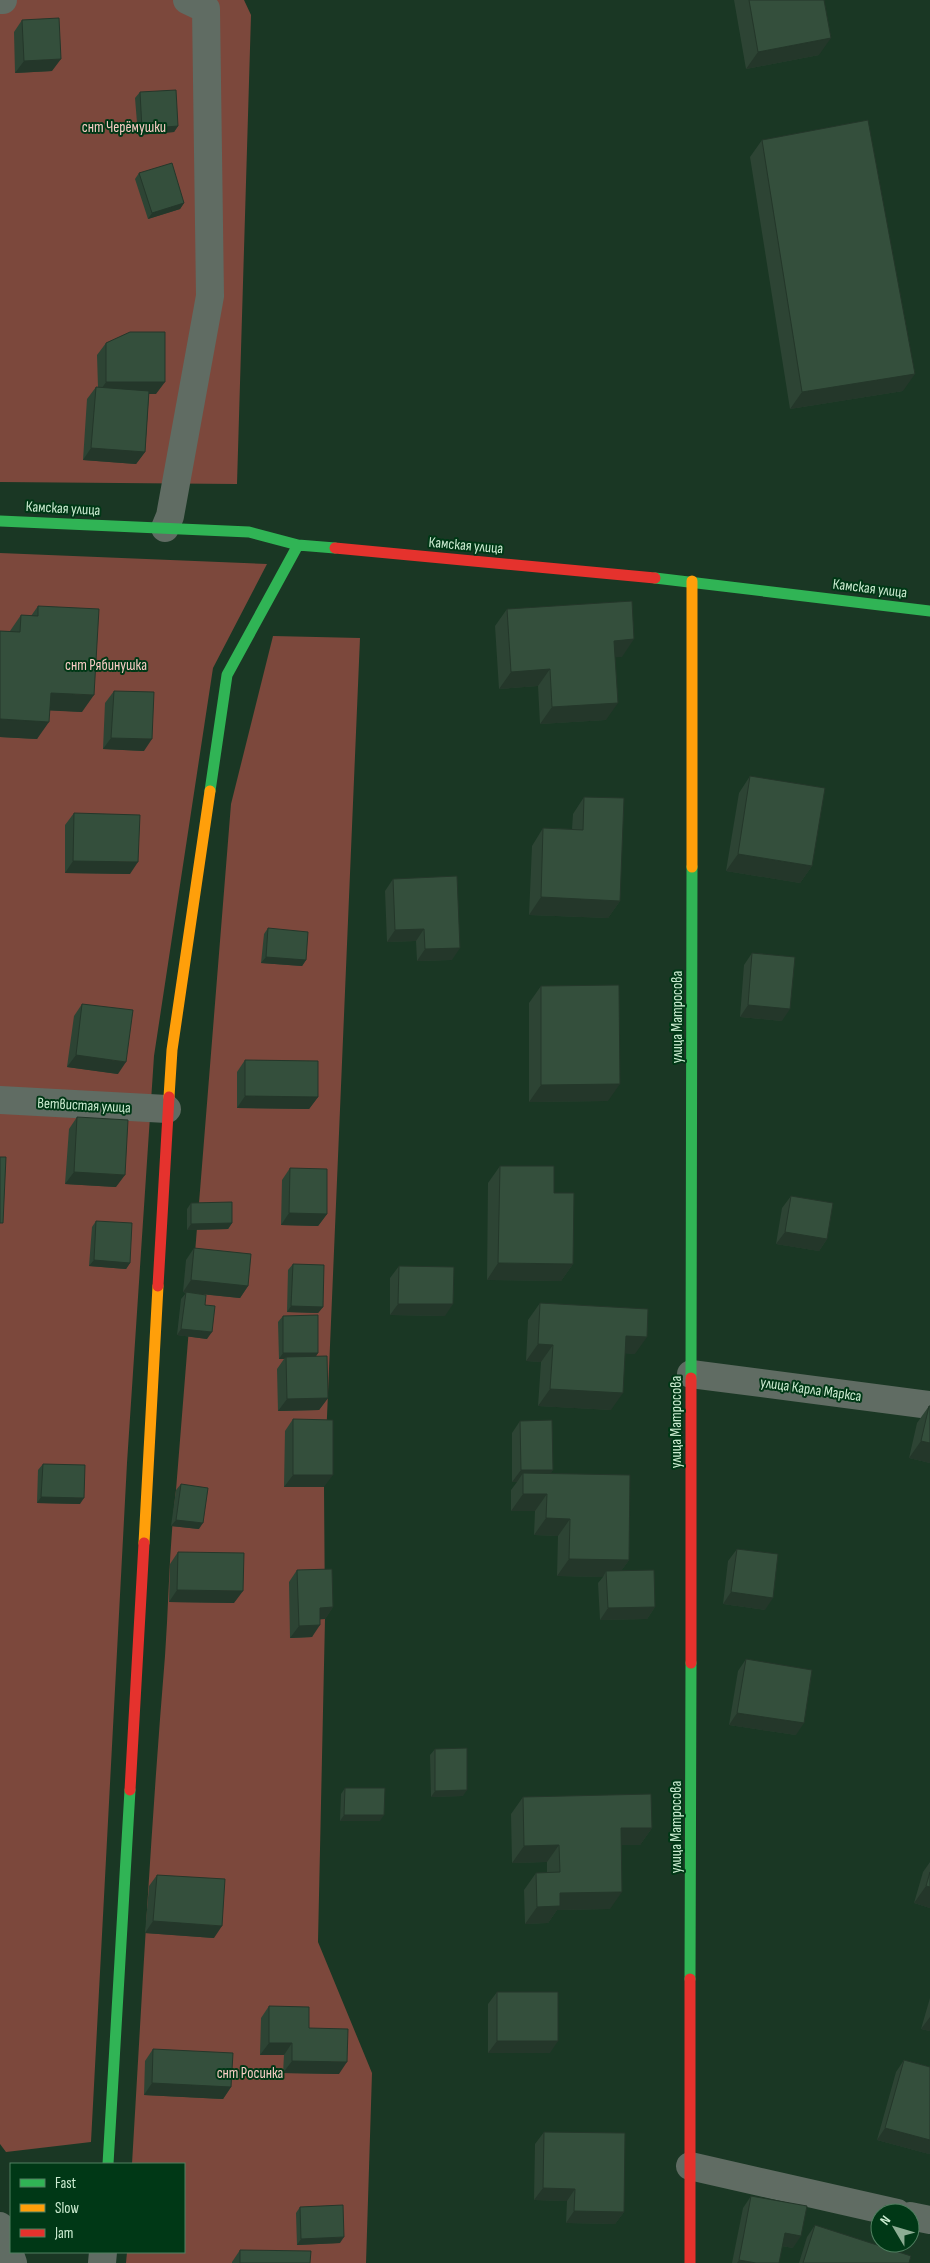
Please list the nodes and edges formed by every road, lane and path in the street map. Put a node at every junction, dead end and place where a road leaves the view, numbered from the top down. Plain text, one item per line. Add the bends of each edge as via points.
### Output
1 (187, 0) edge
2 (0, 521) edge
3 (165, 528) junction
4 (298, 545) junction
5 (692, 580) junction
6 (930, 611) edge
7 (0, 1100) edge
8 (167, 1109) junction
9 (691, 1374) junction
10 (930, 1405) edge
11 (108, 2163) edge
12 (690, 2166) junction
13 (870, 2207) edge
14 (0, 2226) edge
15 (13, 2263) edge
16 (690, 2263) edge

1 - 3 street via 206,9 210,296 170,516
2 - 3 street, Камская улица
3 - 4 street, Камская улица via 249,532
4 - 5 street, Камская улица
4 - 8 street via 227,675 172,1050
5 - 6 street, Камская улица
5 - 9 street, улица Матросова
7 - 8 street, Ветвистая улица
8 - 11 street
9 - 10 street, улица Карла Маркса
9 - 12 street, улица Матросова
12 - 13 street
12 - 16 street, улица Матросова
14 - 15 street

